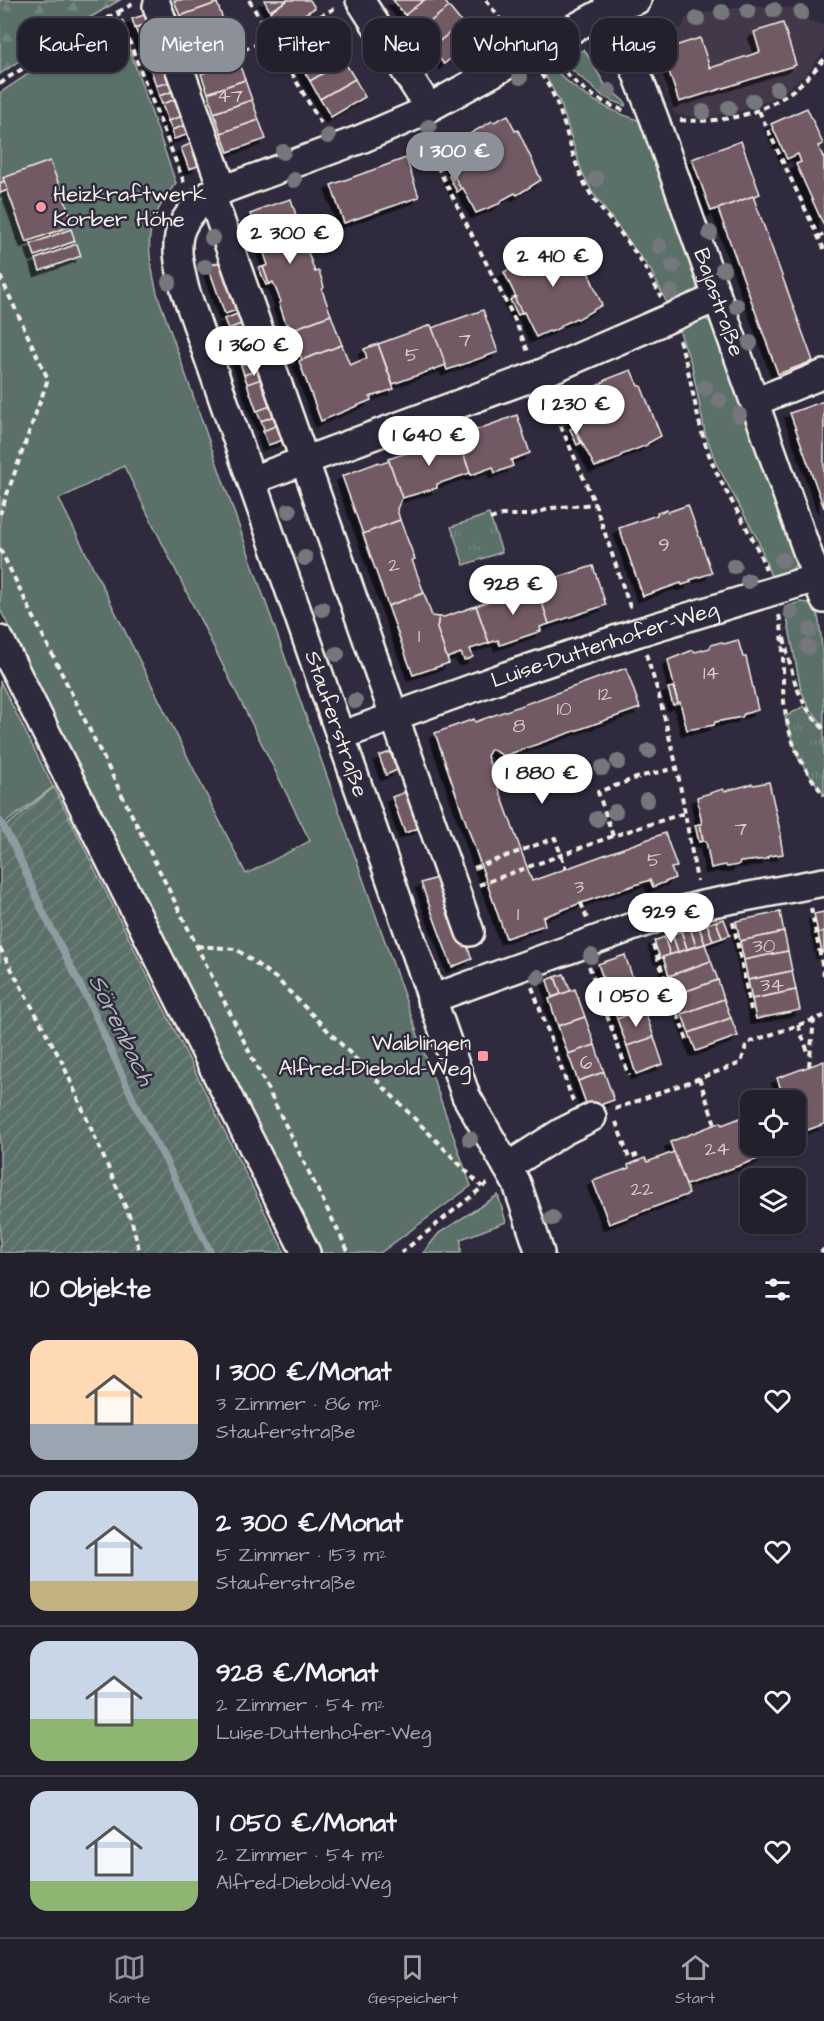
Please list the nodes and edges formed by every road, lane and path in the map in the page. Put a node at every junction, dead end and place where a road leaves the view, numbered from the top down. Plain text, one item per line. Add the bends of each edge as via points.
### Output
1 (249, 0) edge
2 (360, 0) edge
3 (486, 0) edge
4 (637, 0) edge
5 (149, 3) edge
6 (610, 4) edge
7 (329, 11) dead end
8 (118, 12) junction
9 (156, 18) edge
10 (260, 18) edge
11 (316, 18) edge
12 (499, 18) edge
13 (579, 22) edge
14 (824, 59) edge
15 (181, 72) edge
16 (291, 72) edge
17 (493, 72) edge
18 (539, 72) edge
19 (566, 72) edge
20 (0, 84) edge
21 (759, 111) junction
22 (420, 112) junction
23 (654, 118) junction
24 (325, 130) dead end
25 (210, 197) junction
26 (824, 234) edge
27 (818, 237) junction
28 (824, 249) edge
29 (0, 276) edge
30 (716, 298) junction
31 (670, 317) junction
32 (538, 375) junction
33 (824, 375) edge
34 (755, 402) junction
35 (304, 460) junction
36 (252, 480) junction
37 (595, 504) junction
38 (0, 514) edge
39 (490, 519) dead end
40 (0, 549) edge
41 (820, 589) edge
42 (774, 593) junction
43 (783, 631) junction
44 (639, 632) junction
45 (0, 640) edge
46 (394, 716) junction
47 (824, 729) edge
48 (340, 735) junction
49 (678, 768) junction
50 (824, 795) edge
51 (685, 813) junction
52 (613, 836) junction
53 (562, 856) junction
54 (566, 869) dead end
55 (815, 883) edge
56 (454, 885) junction
57 (729, 900) junction
58 (702, 905) junction
59 (645, 922) junction
60 (470, 932) dead end
61 (582, 945) junction
62 (196, 946) junction
63 (0, 948) edge
64 (524, 966) junction
65 (824, 975) edge
66 (432, 999) junction
67 (751, 1010) dead end
68 (824, 1016) edge
69 (814, 1020) junction
70 (798, 1025) junction
71 (687, 1040) dead end
72 (810, 1055) junction
73 (809, 1066) dead end
74 (628, 1076) dead end
75 (699, 1078) junction
76 (586, 1120) joint
77 (715, 1124) dead end
78 (638, 1161) dead end
79 (507, 1167) junction
80 (482, 1187) junction
81 (824, 1249) edge
82 (141, 1253) edge
83 (306, 1253) edge
84 (349, 1253) edge
85 (401, 1253) edge
86 (540, 1253) edge
87 (821, 1253) edge

1 - 10 path
2 - 22 street
3 - 12 path
4 - 6 street
5 - 8 path
5 - 9 street
6 - 13 street
6 - 23 street, Bajastraße
7 - 11 path
8 - 20 path
8 - 25 path via 185,186
14 - 21 path via 796,88
15 - 25 street
16 - 24 path
17 - 22 street
18 - 31 path via 557,101 584,183 643,264
19 - 23 path via 590,94 621,110
21 - 23 path via 712,122
21 - 27 path
22 - 25 street
22 - 32 path
23 - 30 street, Bajastraße
25 - 35 street
25 - 36 street, Stauferstraße via 186,217 177,248 185,290
26 - 27 path
27 - 28 path
29 - 38 path via 48,379
30 - 31 street
30 - 34 street, Bajastraße
31 - 32 street
31 - 42 path via 688,366 708,455 757,545
32 - 35 street
32 - 37 path
33 - 34 street
34 - 41 street, Bajastraße
35 - 36 street
35 - 46 street
36 - 48 street, Stauferstraße
37 - 39 path
37 - 44 path
40 - 62 path
41 - 42 street, Luise-Duttenhofer-Weg
42 - 43 path
42 - 44 street, Luise-Duttenhofer-Weg
43 - 47 path via 801,699
43 - 50 path via 785,717 799,760
44 - 46 street, Luise-Duttenhofer-Weg
44 - 49 path
45 - 83 street
46 - 48 street, Luise-Duttenhofer-Weg
46 - 56 street
48 - 66 street, Stauferstraße
49 - 51 path
49 - 52 path via 598,792
51 - 52 path
51 - 58 path
52 - 53 path
53 - 54 path
53 - 56 path
53 - 56 path via 555,838
55 - 57 street
55 - 65 path
56 - 60 street
57 - 58 street
57 - 67 path
58 - 59 street
59 - 61 street
59 - 71 path
61 - 64 street
61 - 74 path
62 - 80 path via 236,949 277,979
62 - 84 path
63 - 82 path via 62,1062 132,1222
64 - 66 street via 498,988
64 - 76 path
66 - 79 street, Stauferstraße via 466,1096
68 - 69 path
69 - 70 path
69 - 72 path
70 - 72 path
70 - 75 path via 747,1043 741,1063
72 - 73 path
75 - 77 path
75 - 78 path via 612,1110 629,1158 636,1155
76 - 79 street via 548,1135
79 - 80 path
79 - 86 street, Stauferstraße via 517,1184
80 - 85 path
81 - 87 path

